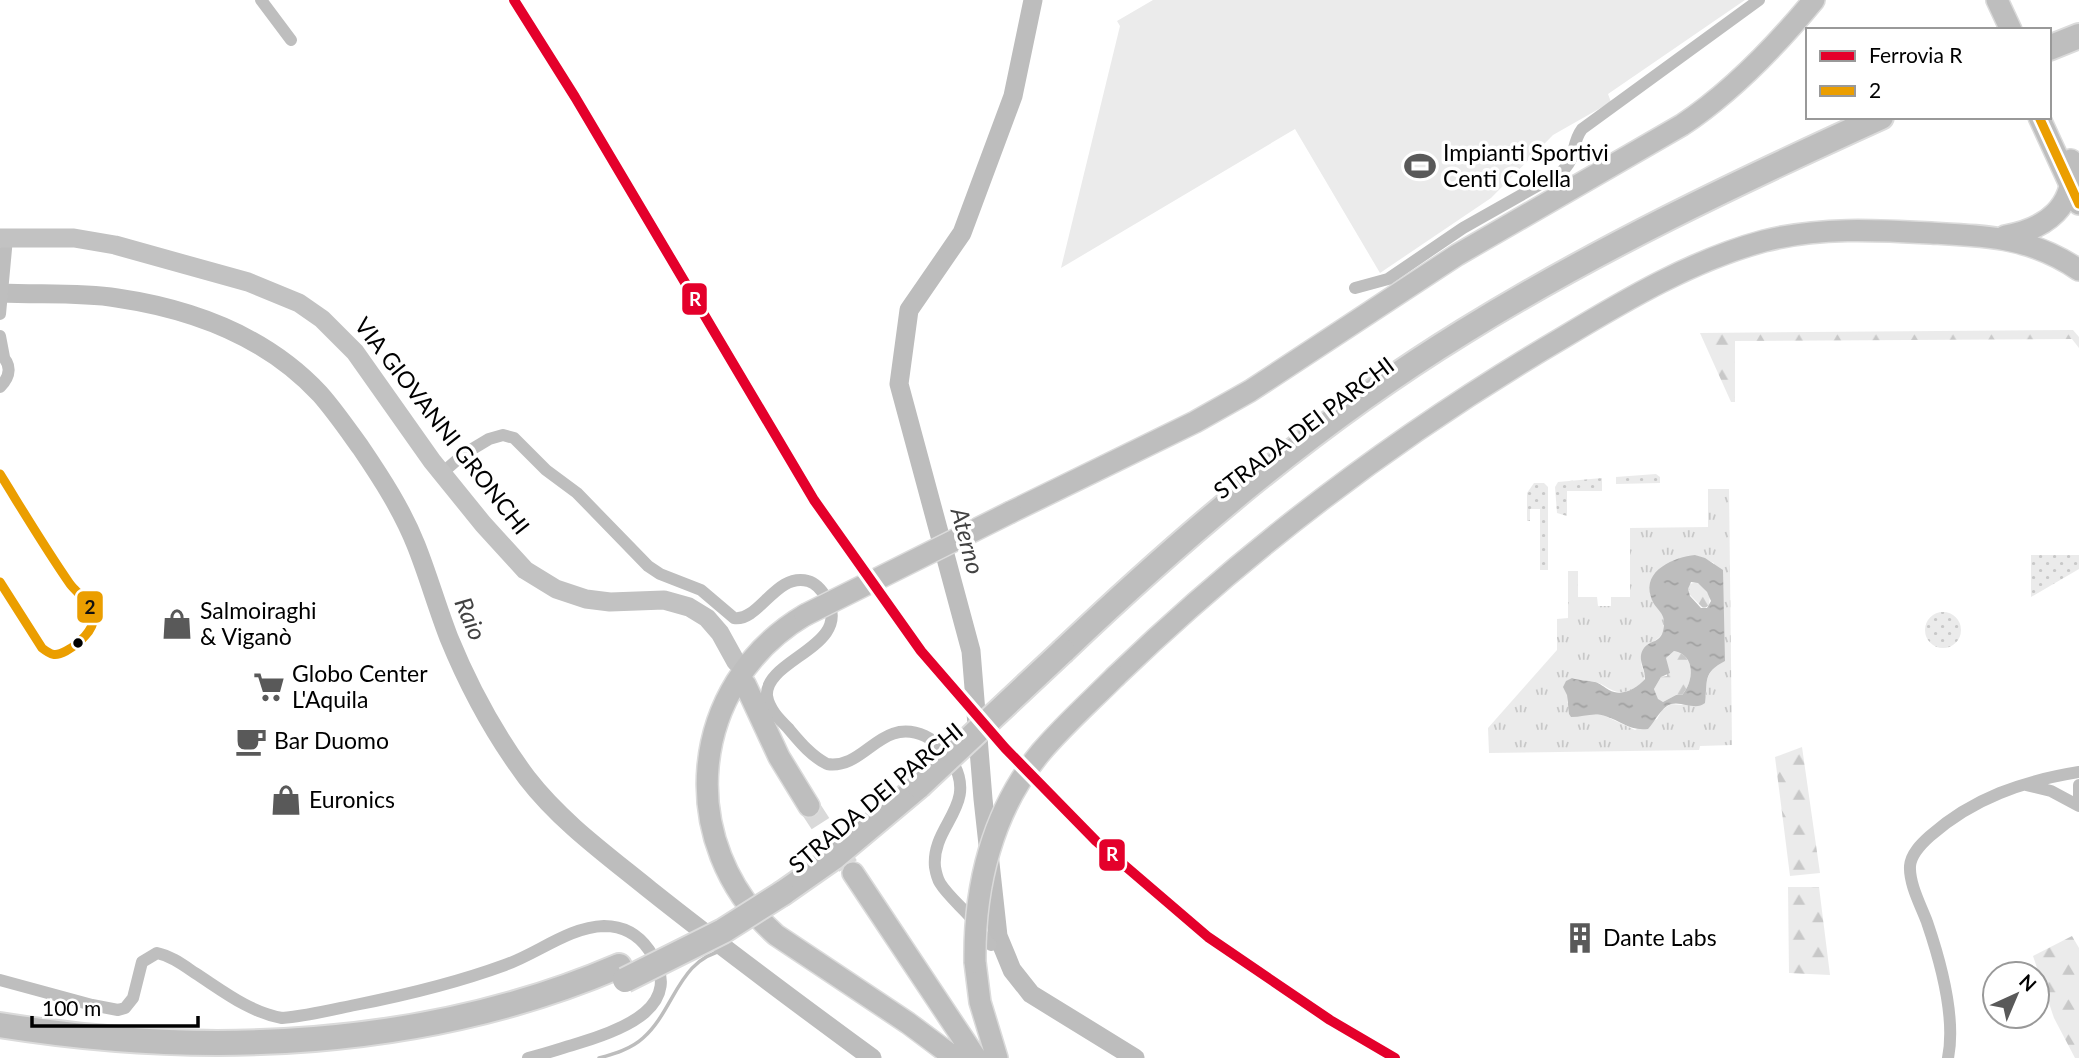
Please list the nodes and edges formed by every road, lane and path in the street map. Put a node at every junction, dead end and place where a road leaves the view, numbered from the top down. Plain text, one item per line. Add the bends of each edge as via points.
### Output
1 (261, 0) edge
2 (1759, 0) edge
3 (1814, 0) edge
4 (1985, 0) edge
5 (1997, 0) edge
6 (1998, 28) edge
7 (2010, 28) edge
8 (2072, 31) edge
9 (291, 40) dead end
10 (2051, 47) edge
11 (1841, 119) edge
12 (1877, 119) edge
13 (2040, 119) edge
14 (2051, 119) edge
15 (2075, 182) edge
16 (1993, 236) junction
17 (3, 238) edge
18 (2079, 270) edge
19 (1355, 288) dead end
20 (0, 314) edge
21 (0, 337) edge
22 (2, 355) edge
23 (0, 387) edge
24 (442, 473) junction
25 (1056, 647) junction
26 (736, 662) dead end
27 (745, 684) dead end
28 (2079, 772) edge
29 (2018, 785) junction
30 (2079, 785) edge
31 (2079, 804) edge
32 (809, 806) tunnel mouth
33 (853, 873) tunnel mouth
34 (991, 945) dead end
35 (622, 973) junction
36 (0, 980) edge
37 (0, 1025) edge
38 (0, 1040) edge
39 (107, 1058) edge
40 (335, 1058) edge
41 (528, 1058) edge
42 (955, 1058) edge
43 (976, 1058) edge
44 (997, 1058) edge
45 (1948, 1058) edge

1 - 9 street
2 - 19 street via 1582,129 1572,160 1560,173 1463,228 1388,279
3 - 42 main road, bridge via 1745,74 1682,125 1457,256 1250,391 805,615 756,654 732,687 709,750 708,811 718,851 741,895 776,935
4 - 6 main road
5 - 7 main road
8 - 10 highway
11 - 25 highway, STRADA DEI PARCHI via 1572,251 1393,360 1218,491 1146,553
12 - 25 highway, STRADA DEI PARCHI via 1681,210 1536,288 1410,366 1254,481
13 - 15 main road
14 - 15 main road
15 - 16 main road via 2044,223
16 - 18 main road via 2040,249
16 - 44 main road, bridge via 1873,230 1799,234 1731,251 1651,288 1494,379 1325,496 1232,572 1173,622 1041,752 1008,804 980,882 975,918 980,1002
17 - 20 street
17 - 24 main road, VIA GIOVANNI GRONCHI via 74,238 115,245 293,299 350,346
21 - 22 street
22 - 23 street via 9,370
24 - 26 main road, VIA GIOVANNI GRONCHI via 508,554 536,579 594,600 664,600 689,607 716,627
24 - 34 street via 481,443 510,436 577,493 648,566 701,590 734,618 747,616 790,582 808,581 819,589 830,606 828,627 817,643 773,679 767,692 772,709 827,764 846,762 897,732 924,736 946,752 958,774 961,795 940,839 936,872
25 - 35 highway, STRADA DEI PARCHI, bridge via 958,731 842,851 779,887 691,949
27 - 32 main road via 779,757
28 - 29 street
29 - 31 street
29 - 45 street via 1959,813 1921,845 1910,865 1947,1003
30 - 31 street
33 - 43 main road
35 - 37 highway, STRADA DEI PARCHI via 475,1017 316,1045 236,1050 155,1048
35 - 40 highway, STRADA DEI PARCHI via 573,1001 496,1026
36 - 41 street via 118,1010 133,998 142,962 157,953 248,1007 282,1018 452,983 591,928 617,927 638,937 661,975 654,1002 643,1015 593,1039
38 - 39 highway

